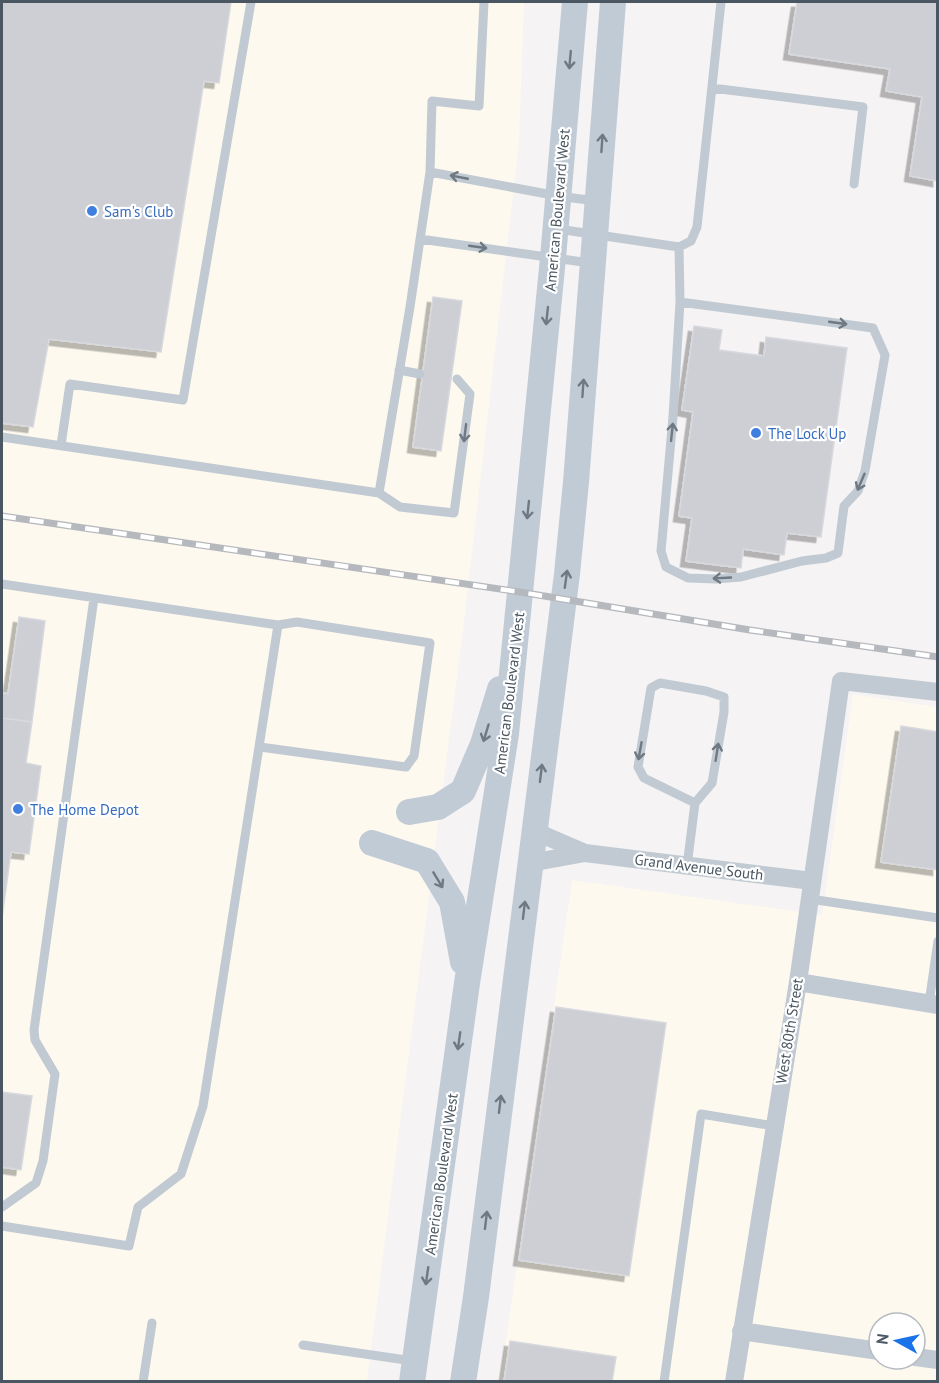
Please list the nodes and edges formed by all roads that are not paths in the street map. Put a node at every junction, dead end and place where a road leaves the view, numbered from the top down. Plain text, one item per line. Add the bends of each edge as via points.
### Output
1 (251, 2) edge
2 (484, 2) edge
3 (575, 2) edge
4 (613, 2) edge
5 (721, 2) edge
6 (712, 88) junction
7 (430, 172) junction
8 (854, 184) dead end
9 (558, 196) junction
10 (598, 201) junction
11 (555, 229) junction
12 (595, 234) junction
13 (420, 238) junction
14 (679, 247) junction
15 (553, 258) junction
16 (593, 264) junction
17 (680, 302) junction
18 (399, 370) junction
19 (420, 374) dead end
20 (457, 379) dead end
21 (2, 436) edge
22 (61, 445) junction
23 (379, 493) junction
24 (2, 584) edge
25 (94, 598) junction
26 (278, 624) junction
27 (516, 637) junction
28 (938, 692) edge
29 (260, 747) junction
30 (695, 803) junction
31 (409, 812) dead end
32 (534, 831) junction
33 (372, 843) dead end
34 (585, 853) junction
35 (530, 863) junction
36 (687, 866) junction
37 (811, 890) junction
38 (938, 918) edge
39 (938, 941) edge
40 (798, 982) junction
41 (467, 983) junction
42 (933, 1004) edge
43 (774, 1126) junction
44 (2, 1207) edge
45 (2, 1226) edge
46 (152, 1323) dead end
47 (741, 1331) junction
48 (303, 1345) dead end
49 (867, 1349) edge
50 (414, 1371) edge
51 (143, 1382) edge
52 (463, 1382) edge
53 (664, 1382) edge
54 (734, 1382) edge

1 - 22 lane via 183,400 70,384
2 - 7 lane via 479,106 432,101
3 -> 9 main road, American Boulevard West
10 -> 4 main road
5 - 6 lane
6 - 8 lane via 863,107
6 - 14 lane via 697,227 691,241
9 -> 7 lane
7 - 13 lane
9 - 10 lane
9 - 11 main road, American Boulevard West
10 - 12 main road
11 - 12 lane
11 - 15 main road, American Boulevard West
12 - 14 lane
12 - 16 main road
13 -> 15 lane
13 - 18 lane
14 - 17 lane
15 - 16 lane
15 -> 27 main road, American Boulevard West
32 -> 16 main road via 570,539
17 -> 17 lane via 873,328 885,355 866,471 858,491 844,506 838,553 741,577 688,578 666,567 661,550
18 - 19 lane
18 - 23 lane
20 -> 23 lane via 470,394 454,513 400,507
21 - 22 lane
22 - 23 lane
24 - 25 lane
25 - 26 lane
25 - 44 lane via 34,1030 35,1040 55,1074 43,1161 36,1183
26 - 29 lane
26 - 29 lane via 297,622 430,643 414,756 406,767
27 -> 31 main road via 483,744 463,791 438,807
27 - 41 main road, American Boulevard West via 506,734
28 - 37 street, West 80th Street via 842,681
29 - 45 lane via 203,1106 181,1174 138,1207 129,1246
30 -> 30 lane via 712,783 724,697 660,683 651,688 638,767 644,778
30 - 36 lane
32 - 34 street, Grand Avenue South
32 - 35 main road
33 -> 41 main road via 427,861 452,902
34 - 35 street, Grand Avenue South
34 - 36 street, Grand Avenue South
52 -> 35 main road
36 - 37 street, Grand Avenue South
37 - 38 lane
37 - 40 street, West 80th Street
39 - 42 lane
40 - 42 street
40 - 43 street, West 80th Street
41 -> 50 main road, American Boulevard West
43 - 47 street, West 80th Street
43 - 53 lane via 701,1114
46 - 51 lane
47 - 49 street
47 - 54 street, West 80th Street
48 - 50 lane

